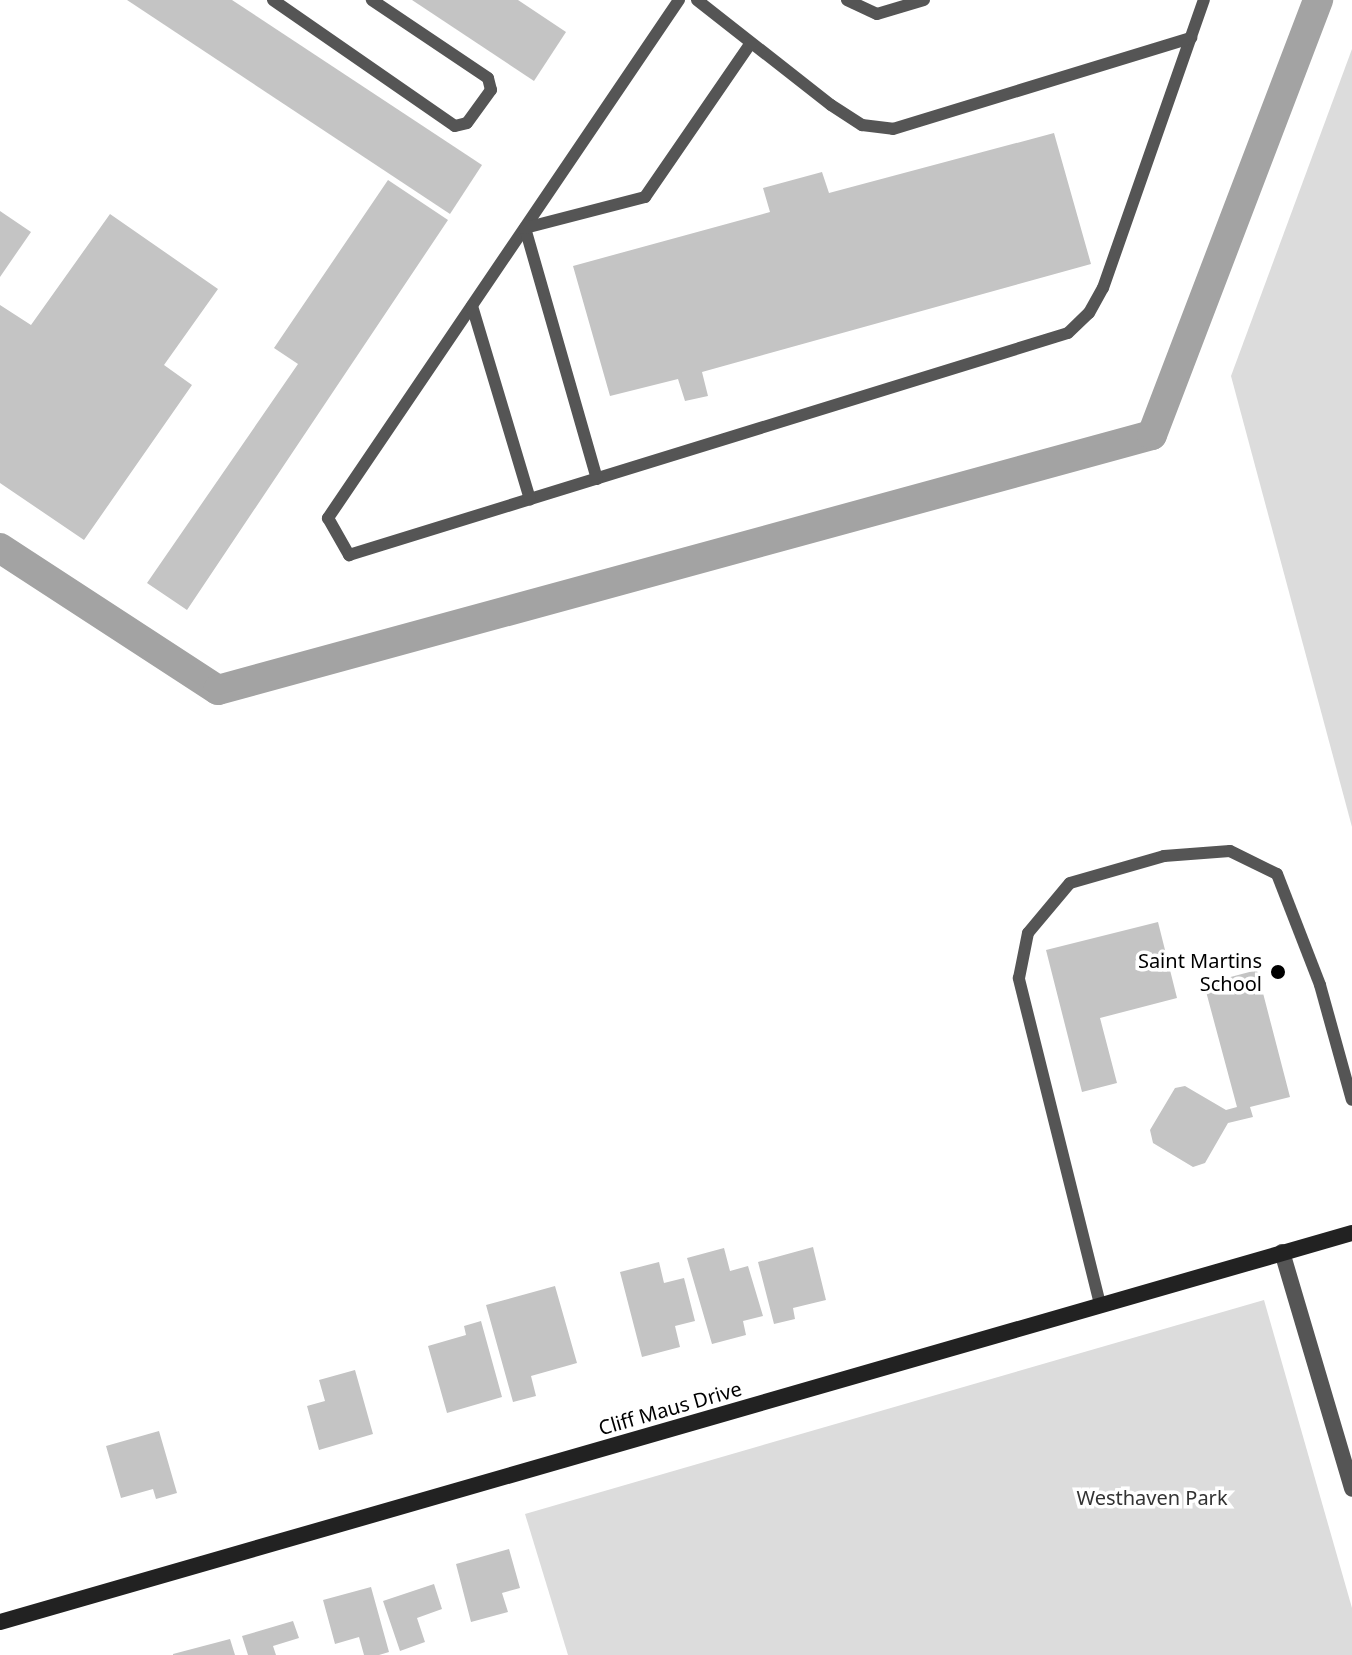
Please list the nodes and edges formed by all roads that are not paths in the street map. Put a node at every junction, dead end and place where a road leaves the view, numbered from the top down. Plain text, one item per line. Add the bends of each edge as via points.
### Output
1 (273, 0) edge
2 (372, 0) edge
3 (679, 0) edge
4 (697, 0) edge
5 (847, 0) edge
6 (924, 0) edge
7 (1204, 0) edge
8 (1191, 38) junction
9 (751, 43) junction
10 (525, 228) junction
11 (472, 306) junction
12 (597, 479) junction
13 (530, 499) junction
14 (1352, 1100) edge
15 (1352, 1233) edge
16 (1282, 1252) junction
17 (1100, 1304) junction
18 (1352, 1489) edge
19 (0, 1622) edge

1 - 2 lane via 455,126 467,123 491,90 488,78
3 - 10 lane
4 - 9 lane
5 - 6 lane via 877,14
7 - 8 lane
8 - 9 lane via 893,129 862,125
8 - 12 lane via 1103,288 1089,313 1068,333
9 - 10 lane via 645,197
10 - 11 lane
10 - 12 lane
11 - 13 lane
11 - 13 lane via 328,518 349,555
12 - 13 lane
14 - 17 lane via 1320,985 1277,874 1230,851 1164,856 1070,883 1028,933 1019,978
15 - 16 street, Cliff Maus Drive
16 - 17 street, Cliff Maus Drive
16 - 18 street
17 - 19 street, Cliff Maus Drive

